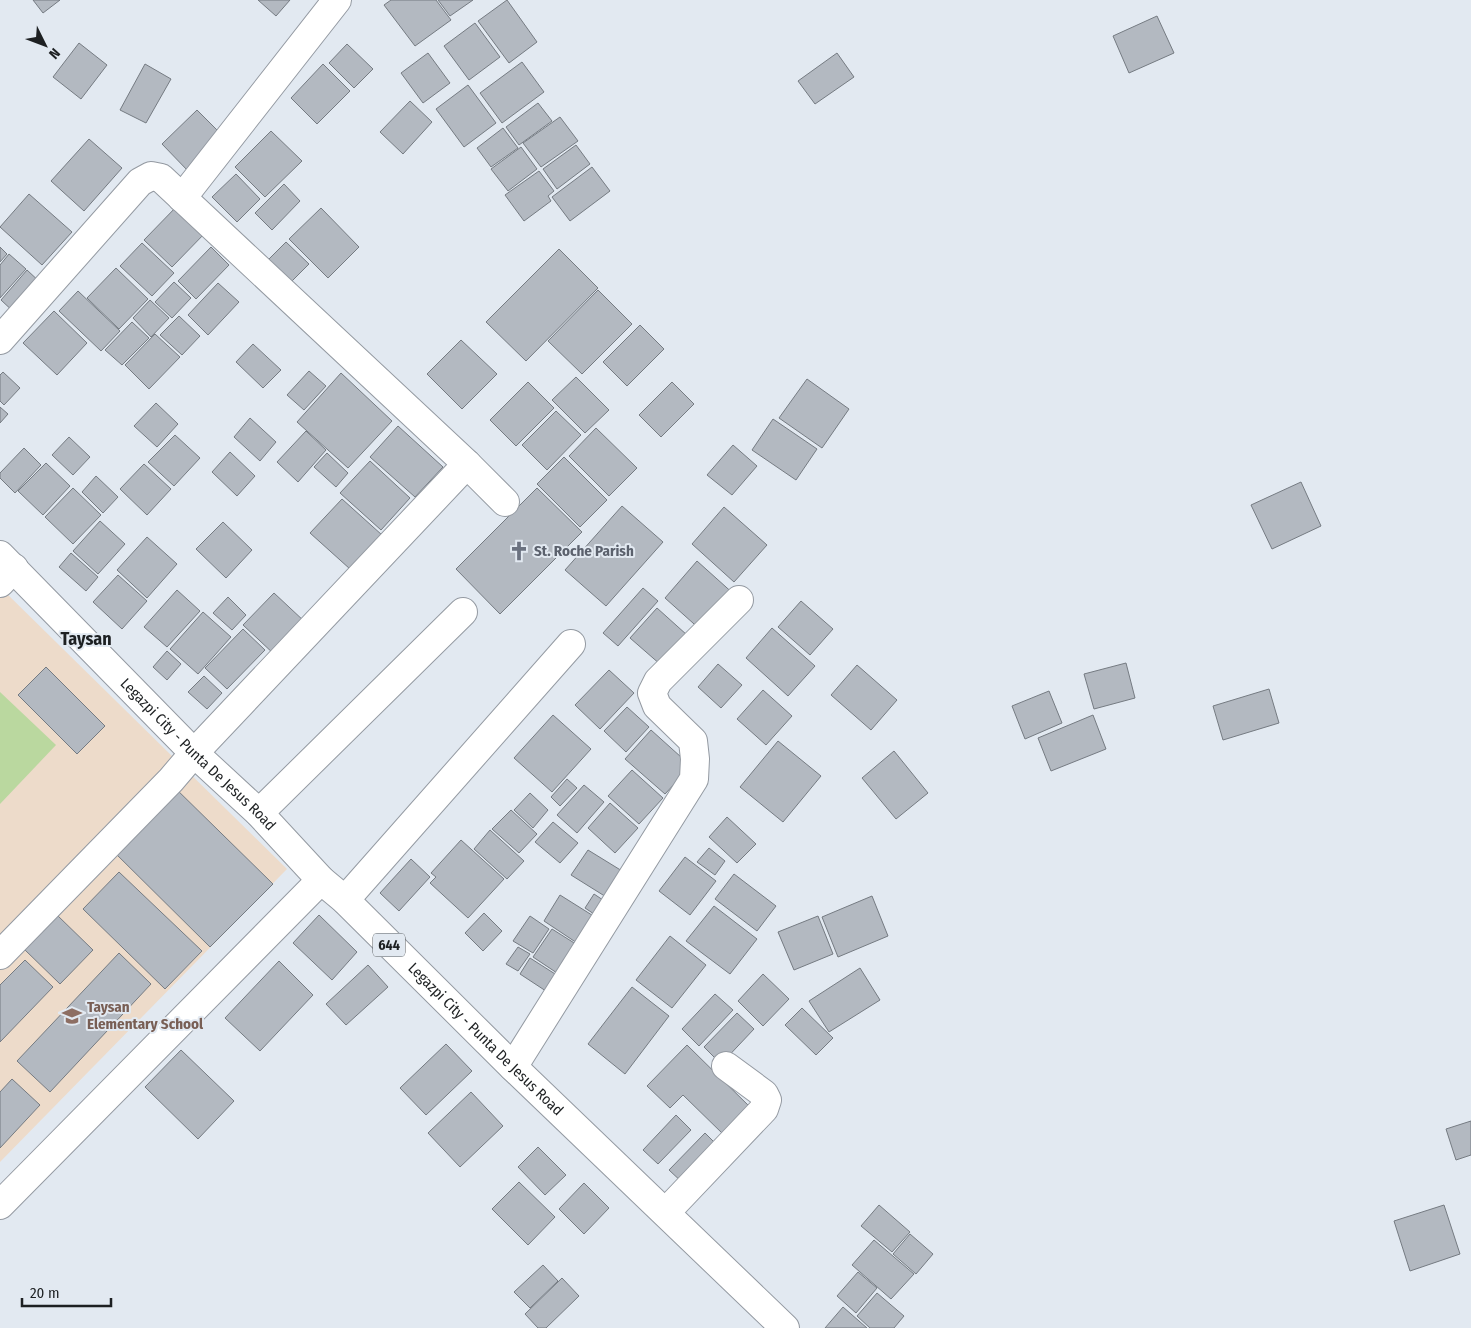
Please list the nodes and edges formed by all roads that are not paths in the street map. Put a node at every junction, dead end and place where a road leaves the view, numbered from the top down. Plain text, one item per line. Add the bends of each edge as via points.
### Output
1 (337, 0) edge
2 (182, 198) junction
3 (0, 340) edge
4 (467, 464) junction
5 (505, 502) dead end
6 (5, 569) edge
7 (739, 600) dead end
8 (463, 612) dead end
9 (571, 644) dead end
10 (194, 753) junction
11 (259, 813) junction
12 (321, 880) junction
13 (344, 900) junction
14 (0, 955) edge
15 (726, 1066) dead end
16 (513, 1067) junction
17 (0, 1206) edge
18 (666, 1212) junction
19 (785, 1328) edge

1 - 2 street
2 - 3 street via 161,178 151,176 140,182
2 - 4 street
4 - 5 street
4 - 10 street
6 - 10 street, Legazpi City - Punta De Jesus Road / 644
7 - 16 street via 658,681 652,693 656,706 693,741 694,779
8 - 11 street
9 - 13 street
10 - 11 street, Legazpi City - Punta De Jesus Road / 644
10 - 14 street
11 - 12 street, Legazpi City - Punta De Jesus Road / 644
12 - 13 street, Legazpi City - Punta De Jesus Road / 644
12 - 17 street
13 - 16 street, Legazpi City - Punta De Jesus Road / 644
15 - 18 street via 764,1094 767,1100 764,1109
16 - 18 street, Legazpi City - Punta De Jesus Road / 644
18 - 19 street, Legazpi City - Punta De Jesus Road / 644

